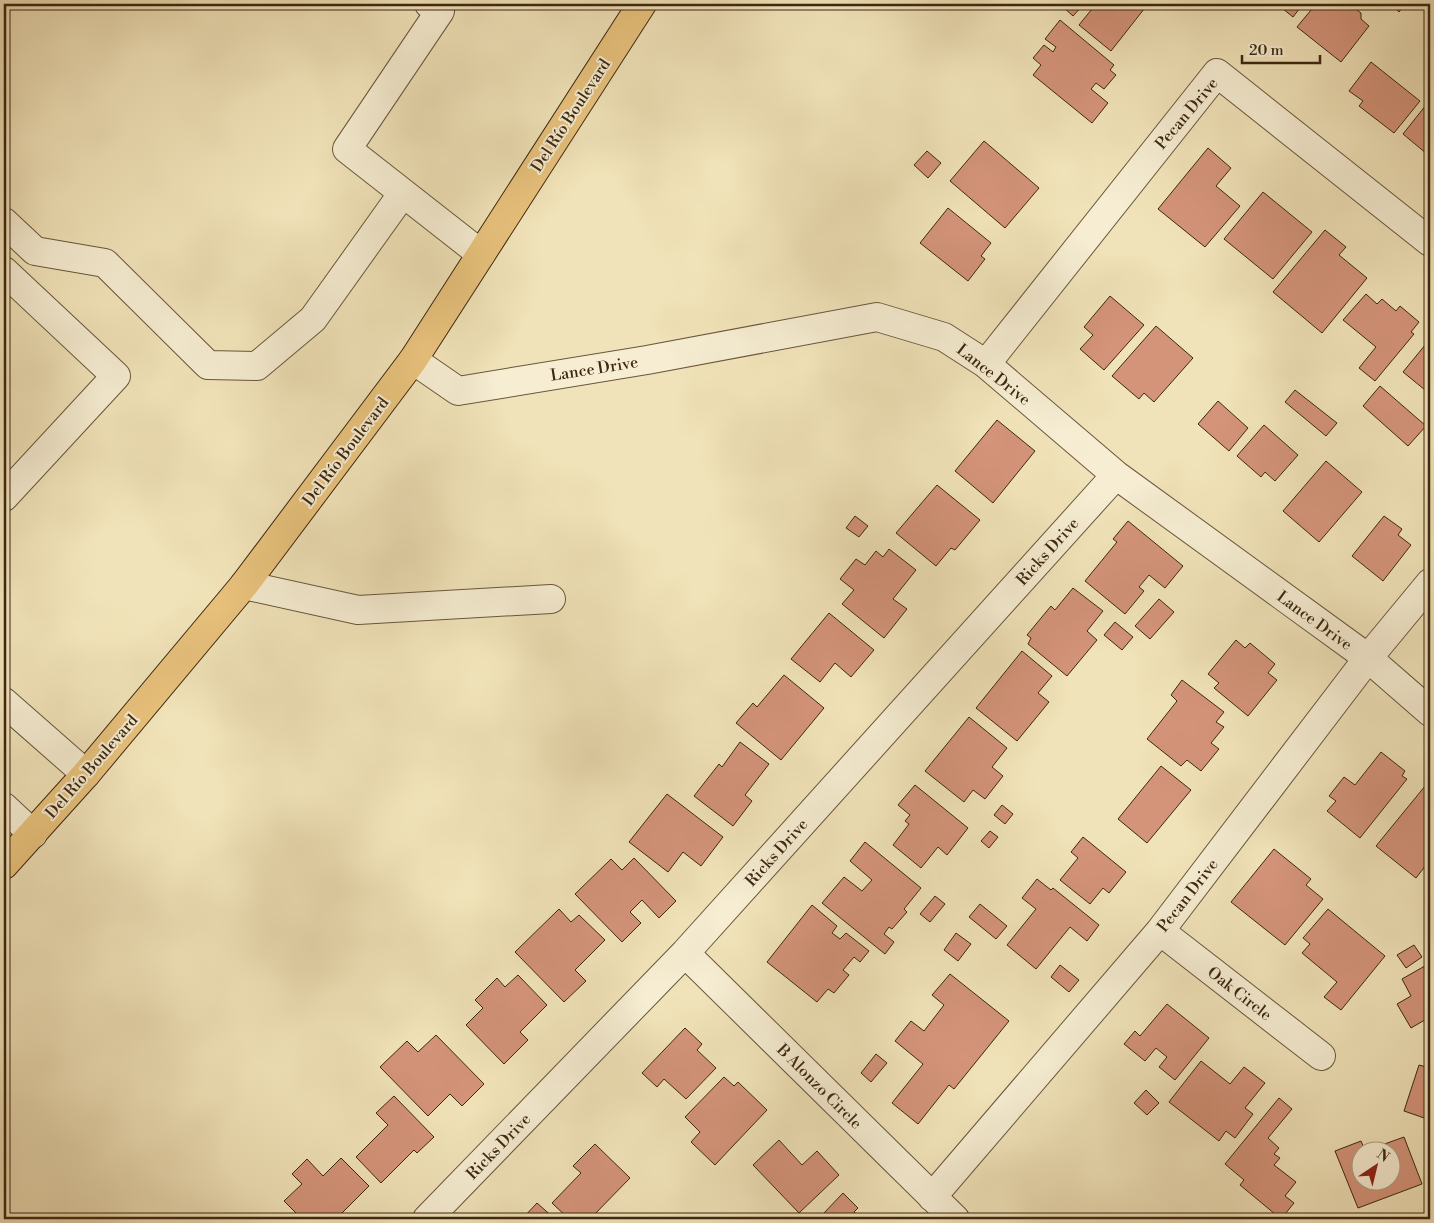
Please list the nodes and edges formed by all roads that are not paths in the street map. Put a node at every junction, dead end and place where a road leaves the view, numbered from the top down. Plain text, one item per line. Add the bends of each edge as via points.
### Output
1 (429, 4) edge
2 (642, 4) edge
3 (403, 193) junction
4 (4, 222) edge
5 (1430, 242) edge
6 (481, 254) junction
7 (4, 271) edge
8 (412, 360) junction
9 (986, 364) junction
10 (1116, 475) junction
11 (4, 497) edge
12 (1430, 583) edge
13 (244, 585) junction
14 (551, 600) dead end
15 (1368, 658) junction
16 (4, 702) edge
17 (1430, 712) edge
18 (86, 774) junction
19 (4, 807) edge
20 (32, 834) junction
21 (4, 865) edge
22 (1160, 931) junction
23 (685, 953) junction
24 (1321, 1056) dead end
25 (932, 1197) junction
26 (427, 1219) edge
27 (955, 1219) edge

1 - 3 street via 440,11 347,149
2 - 6 main road, Del Río Boulevard
3 - 4 street via 313,318 257,366 208,366 105,263 35,251
3 - 6 street
5 - 9 street, Pecan Drive via 1217,73
6 - 8 main road, Del Río Boulevard
7 - 11 street via 116,376
8 - 9 street, Lance Drive via 458,391 877,317 944,337
8 - 13 main road, Del Río Boulevard
9 - 10 street, Lance Drive
10 - 15 street, Lance Drive
10 - 23 street, Ricks Drive
12 - 15 street, Pecan Drive
13 - 14 street via 358,610
13 - 18 main road, Del Río Boulevard
15 - 17 street, Lance Drive
15 - 22 street, Pecan Drive
16 - 18 street
18 - 20 main road, Del Río Boulevard
19 - 20 street
20 - 21 main road, Del Río Boulevard
22 - 24 street, Oak Circle
22 - 25 street, Pecan Drive
23 - 25 street, B Alonzo Circle
23 - 26 street, Ricks Drive
25 - 27 street, B Alonzo Circle

